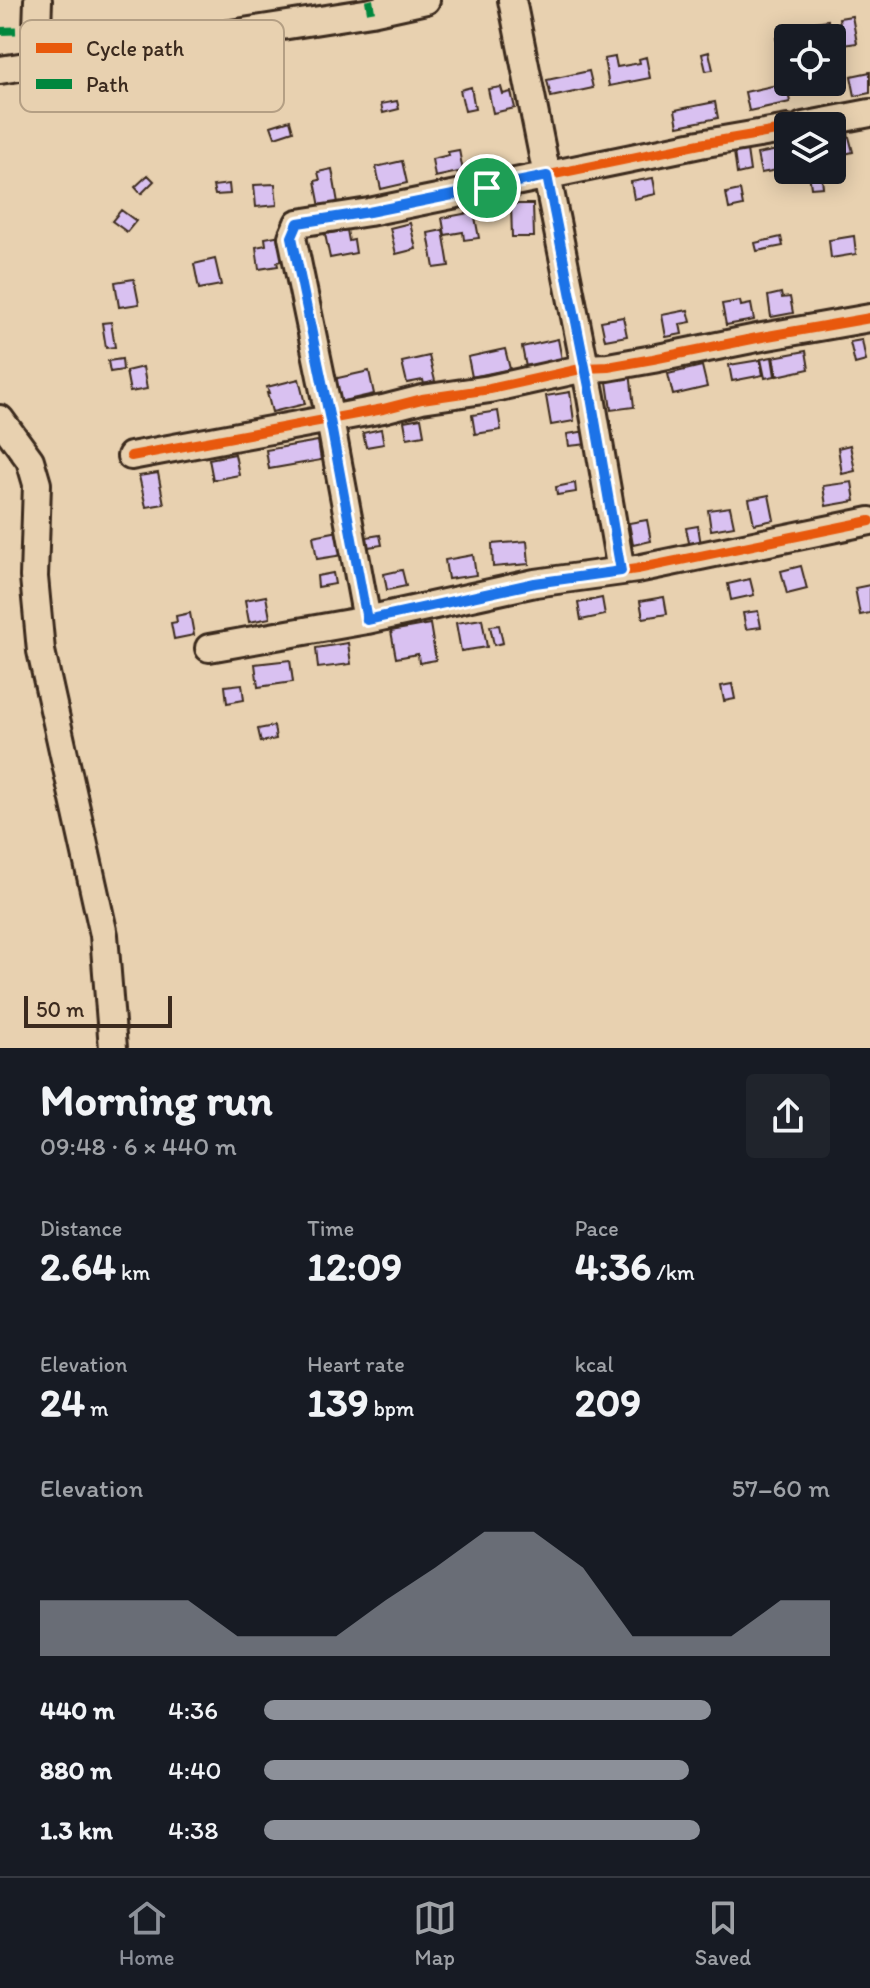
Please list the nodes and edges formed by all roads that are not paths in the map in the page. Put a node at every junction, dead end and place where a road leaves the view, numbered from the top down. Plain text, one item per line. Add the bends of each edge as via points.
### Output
1 (38, 0) edge
2 (426, 0) edge
3 (512, 0) edge
4 (37, 20) edge
5 (284, 26) edge
6 (20, 67) edge
7 (0, 70) edge
8 (870, 113) edge
9 (846, 118) edge
10 (774, 131) edge
11 (547, 176) junction
12 (870, 318) edge
13 (585, 368) junction
14 (0, 419) edge
15 (330, 420) junction
16 (131, 456) dead end
17 (870, 521) edge
18 (621, 571) junction
19 (367, 620) junction
20 (209, 648) dead end
21 (113, 1048) edge

1 - 4 street
2 - 5 street
3 - 11 street
6 - 7 street
8 - 9 street
10 - 11 street
11 - 13 street
11 - 15 street via 298,223 292,237
12 - 13 street
13 - 15 street
13 - 18 street
14 - 21 street via 30,460 37,484 34,577 41,651 104,935
15 - 16 street
15 - 19 street
17 - 18 street
18 - 19 street via 535,583
19 - 20 street

